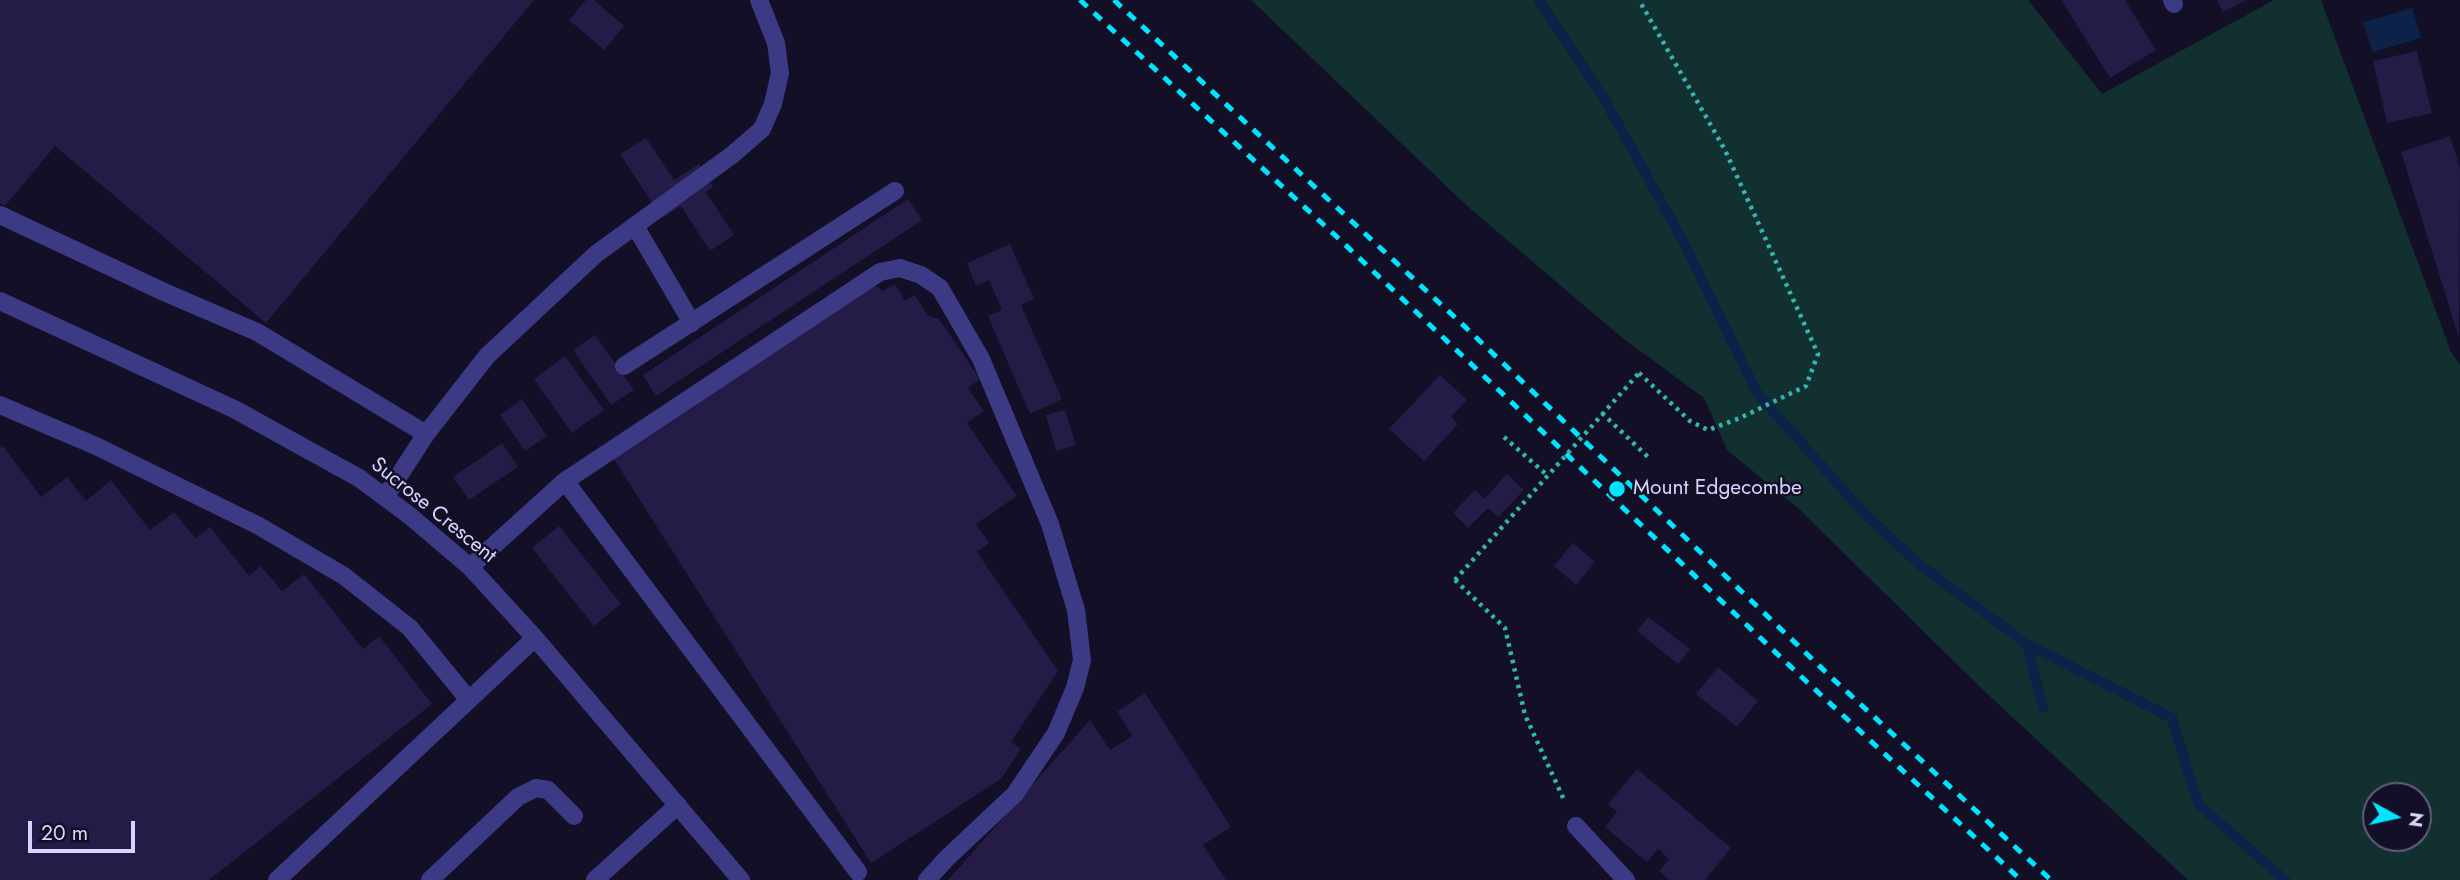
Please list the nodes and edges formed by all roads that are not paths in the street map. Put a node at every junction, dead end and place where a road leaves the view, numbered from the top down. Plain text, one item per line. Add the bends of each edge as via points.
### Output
1 (759, 0) edge
2 (895, 191) dead end
3 (0, 215) edge
4 (635, 226) junction
5 (0, 301) edge
6 (692, 323) junction
7 (624, 366) dead end
8 (0, 405) edge
9 (426, 434) junction
10 (565, 481) junction
11 (384, 497) junction
12 (470, 567) junction
13 (535, 638) junction
14 (469, 700) junction
15 (678, 805) junction
16 (574, 816) dead end
17 (1576, 826) road end
18 (858, 872) dead end
19 (277, 880) edge
20 (430, 880) edge
21 (595, 880) edge
22 (741, 880) edge
23 (927, 880) edge
24 (1626, 880) edge

1 - 4 lane via 776,43 779,73 762,130
2 - 6 lane
3 - 9 lane via 257,331
4 - 6 lane
4 - 9 lane via 596,254 487,356
5 - 11 lane, Sucrose Crescent via 234,410 359,478
6 - 7 lane
8 - 14 lane via 259,526 344,576 410,628
9 - 11 lane
10 - 12 lane
10 - 18 lane
10 - 23 lane via 880,272 900,268 940,288 981,359 1050,524 1076,610 1082,660 1056,733 1015,794
11 - 12 lane, Sucrose Crescent
12 - 13 lane, Sucrose Crescent
13 - 14 lane
13 - 15 lane, Sucrose Crescent
14 - 19 lane
15 - 21 lane
15 - 22 lane, Sucrose Crescent
16 - 20 lane via 548,790 536,788 518,797
17 - 24 lane

